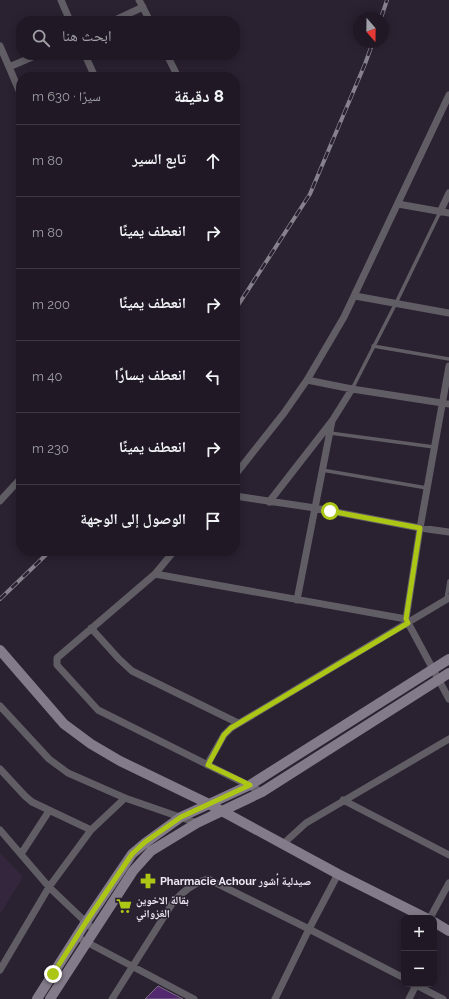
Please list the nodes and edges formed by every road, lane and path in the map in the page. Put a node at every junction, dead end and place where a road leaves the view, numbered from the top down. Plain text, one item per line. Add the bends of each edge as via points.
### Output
1 (61, 0) edge
2 (141, 4) edge
3 (68, 16) edge
4 (121, 16) edge
5 (147, 16) edge
6 (0, 46) edge
7 (25, 60) edge
8 (87, 60) edge
9 (170, 60) edge
10 (9, 67) junction
11 (93, 72) edge
12 (176, 72) edge
13 (16, 83) edge
14 (449, 94) edge
15 (449, 193) edge
16 (398, 204) junction
17 (440, 212) junction
18 (449, 213) edge
19 (355, 296) junction
20 (396, 303) junction
21 (449, 313) edge
22 (374, 346) junction
23 (449, 359) edge
24 (449, 366) edge
25 (307, 380) junction
26 (352, 389) junction
27 (445, 404) edge
28 (332, 421) junction
29 (329, 433) junction
30 (434, 447) junction
31 (240, 469) edge
32 (322, 470) junction
33 (16, 483) edge
34 (427, 488) junction
35 (240, 497) edge
36 (0, 501) edge
37 (269, 502) junction
38 (315, 508) junction
39 (420, 528) junction
40 (449, 532) edge
41 (170, 556) edge
42 (155, 574) junction
43 (449, 581) edge
44 (447, 599) edge
45 (297, 600) junction
46 (407, 621) junction
47 (92, 628) junction
48 (0, 650) edge
49 (449, 659) edge
50 (432, 669) junction
51 (449, 673) edge
52 (438, 679) junction
53 (449, 699) edge
54 (0, 706) edge
55 (238, 723) junction
56 (449, 739) edge
57 (208, 765) junction
58 (0, 769) edge
59 (250, 785) junction
60 (262, 792) junction
61 (125, 798) junction
62 (343, 800) junction
63 (209, 804) junction
64 (49, 811) junction
65 (222, 812) junction
66 (181, 817) junction
67 (197, 824) junction
68 (0, 830) edge
69 (91, 830) junction
70 (283, 844) junction
71 (21, 854) junction
72 (449, 855) edge
73 (338, 874) junction
74 (449, 883) edge
75 (49, 887) junction
76 (420, 915) edge
77 (432, 915) edge
78 (86, 922) junction
79 (437, 924) edge
80 (310, 929) junction
81 (94, 930) junction
82 (449, 930) edge
83 (77, 937) junction
84 (87, 942) junction
85 (132, 967) junction
86 (0, 970) edge
87 (401, 976) edge
88 (414, 987) edge
89 (421, 987) edge
90 (37, 999) edge
91 (50, 999) edge
92 (112, 999) edge
93 (194, 999) edge
94 (275, 999) edge
95 (409, 999) edge
96 (443, 999) edge

1 - 3 street
2 - 4 street
2 - 5 street
6 - 10 street
7 - 10 street
8 - 11 street
9 - 12 street
10 - 13 street
14 - 16 street
15 - 17 street
16 - 17 street
16 - 19 street
17 - 18 street
17 - 20 lane
19 - 20 street
19 - 25 street
20 - 21 street
20 - 22 lane
22 - 23 lane
22 - 26 lane
24 - 27 street
25 - 26 street
25 - 31 street
26 - 27 street
26 - 28 street
27 - 30 street
28 - 29 street
28 - 37 street
29 - 30 lane
29 - 32 street
30 - 34 street
32 - 34 lane
32 - 38 street
33 - 36 street
34 - 39 street
35 - 37 street
37 - 38 street
38 - 39 street
38 - 45 street
39 - 40 street
39 - 46 street
41 - 42 street
42 - 45 street
42 - 47 street
43 - 44 lane
44 - 46 street
45 - 46 street
46 - 50 street
46 - 55 street
47 - 55 street via 132,671
47 - 57 street via 57,658 57,664 98,710
48 - 63 street via 55,715 71,730 120,761
49 - 50 street
50 - 52 street
50 - 59 street
51 - 52 street
52 - 53 street
52 - 60 street
54 - 61 street via 49,759 61,768
55 - 57 street via 227,731
56 - 62 street
57 - 59 street
58 - 64 street via 25,796
59 - 60 street
59 - 63 street
60 - 65 street
61 - 66 street
61 - 69 street
62 - 70 street via 306,823
62 - 72 street
63 - 65 street
63 - 66 street
64 - 69 street
64 - 71 street
65 - 67 street
65 - 70 street
66 - 67 street
66 - 78 street via 132,854
67 - 81 street via 151,851 133,871
68 - 71 street
69 - 75 street
70 - 73 street
71 - 75 street
73 - 76 street
73 - 80 street
74 - 77 street
75 - 78 street
75 - 86 street
78 - 81 street
78 - 83 street
79 - 82 street
80 - 85 street via 208,879 190,887 172,904
80 - 87 street
80 - 94 street
81 - 84 street
83 - 84 street
83 - 90 street
84 - 85 street
84 - 91 street
85 - 92 street
85 - 93 street
88 - 95 street
89 - 96 street

